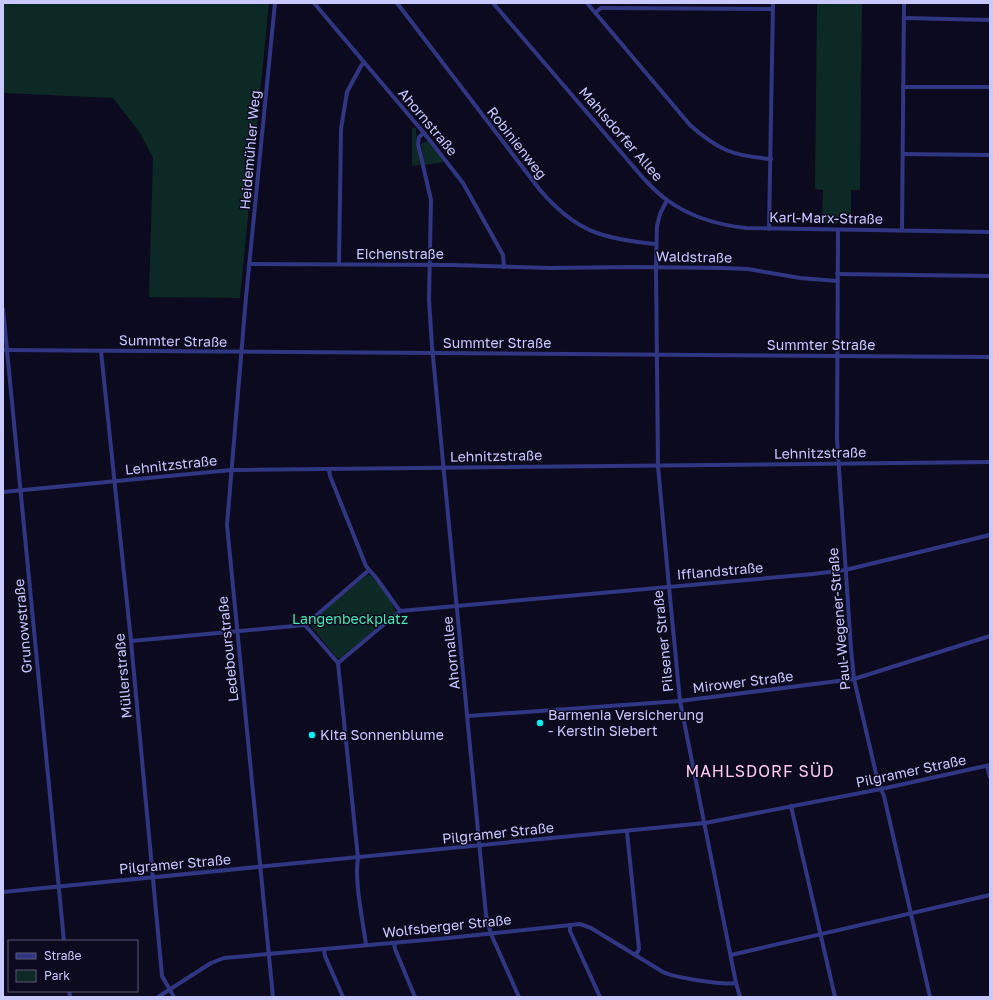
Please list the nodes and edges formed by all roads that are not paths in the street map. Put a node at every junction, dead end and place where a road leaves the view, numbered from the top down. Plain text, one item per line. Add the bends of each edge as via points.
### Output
1 (275, 3) edge
2 (314, 3) edge
3 (397, 3) edge
4 (493, 3) edge
5 (587, 3) edge
6 (773, 3) edge
7 (904, 3) edge
8 (773, 9) junction
9 (595, 13) junction
10 (904, 18) junction
11 (990, 20) edge
12 (364, 62) junction
13 (903, 87) junction
14 (990, 87) edge
15 (424, 133) junction
16 (903, 154) junction
17 (990, 155) edge
18 (771, 159) junction
19 (667, 200) junction
20 (769, 229) junction
21 (838, 230) junction
22 (902, 230) junction
23 (990, 232) edge
24 (656, 244) junction
25 (250, 264) junction
26 (339, 264) junction
27 (429, 265) junction
28 (504, 267) junction
29 (656, 267) junction
30 (550, 268) joint
31 (837, 274) junction
32 (990, 276) edge
33 (837, 281) junction
34 (246, 299) joint
35 (657, 301) joint
36 (3, 308) edge
37 (5, 350) edge
38 (101, 351) junction
39 (241, 352) junction
40 (433, 353) junction
41 (657, 355) junction
42 (837, 356) junction
43 (990, 357) edge
44 (990, 462) edge
45 (838, 463) junction
46 (658, 466) junction
47 (443, 468) junction
48 (329, 469) junction
49 (231, 470) junction
50 (114, 482) junction
51 (20, 490) junction
52 (3, 492) edge
53 (990, 535) edge
54 (369, 570) junction
55 (845, 570) junction
56 (669, 587) junction
57 (457, 606) junction
58 (400, 611) junction
59 (305, 625) junction
60 (237, 630) junction
61 (990, 636) edge
62 (131, 641) junction
63 (338, 663) junction
64 (854, 679) junction
65 (680, 702) junction
66 (468, 716) junction
67 (989, 766) edge
68 (990, 777) edge
69 (881, 789) junction
70 (792, 806) junction
71 (705, 823) junction
72 (627, 832) junction
73 (480, 846) junction
74 (358, 858) junction
75 (260, 867) junction
76 (152, 877) junction
77 (58, 886) junction
78 (3, 892) edge
79 (990, 895) edge
80 (910, 914) junction
81 (570, 925) junction
82 (491, 934) junction
83 (821, 934) junction
84 (64, 940) edge
85 (394, 943) junction
86 (366, 945) junction
87 (324, 949) junction
88 (269, 954) junction
89 (636, 955) junction
90 (731, 955) junction
91 (736, 983) junction
92 (169, 989) junction
93 (158, 997) edge
94 (174, 997) edge
95 (273, 997) edge
96 (343, 997) edge
97 (415, 997) edge
98 (519, 997) edge
99 (600, 997) edge
100 (740, 997) edge
101 (835, 997) edge
102 (930, 997) edge

1 - 25 street, Heidemühler Weg
2 - 12 street, Ahornstraße
3 - 24 street, Robinienweg via 531,178 558,209 578,225 598,234
4 - 19 street, Mahlsdorfer Allee via 638,172
5 - 9 street
6 - 8 street
7 - 10 street
8 - 9 street via 601,8
8 - 18 street
9 - 18 street via 690,124 706,139 737,154
10 - 11 street
10 - 13 street
12 - 15 street, Ahornstraße
12 - 26 street via 347,92 341,129
13 - 14 street
13 - 16 street
15 - 27 street, Ahornallee via 419,137 418,144 431,200
15 - 28 street, Ahornstraße via 463,183 503,255
16 - 17 street
16 - 22 street
18 - 20 street
19 - 20 street, Karl-Marx-Straße via 696,216 723,225
19 - 24 street, Mahlsdorfer Allee via 658,220
20 - 21 street, Karl-Marx-Straße
21 - 22 street, Karl-Marx-Straße
21 - 31 street, Paul-Wegener-Straße
22 - 23 street, Karl-Marx-Straße
24 - 29 street, Mahlsdorfer Allee
25 - 26 street, Eichenstraße
25 - 34 street, Heidemühler Weg
26 - 27 street, Eichenstraße
27 - 28 street, Eichenstraße
27 - 40 street, Ahornallee
28 - 30 street, Eichenstraße
29 - 30 street, Waldstraße
29 - 33 street, Waldstraße via 748,269
29 - 35 street, Mahlsdorfer Allee
31 - 32 street
31 - 33 street, Paul-Wegener-Straße
33 - 42 street, Paul-Wegener-Straße
34 - 39 street, Ledebourstraße
35 - 41 street, Pilsener Straße
36 - 37 street, Grunowstraße
37 - 38 street, Summter Straße
37 - 51 street, Grunowstraße
38 - 39 street, Summter Straße
38 - 50 street, Müllerstraße
39 - 40 street, Summter Straße
39 - 49 street, Ledebourstraße
40 - 41 street, Summter Straße
40 - 47 street, Ahornallee
41 - 42 street, Summter Straße
41 - 46 street, Pilsener Straße
42 - 43 street, Summter Straße
42 - 45 street, Paul-Wegener-Straße
44 - 45 street, Lehnitzstraße
45 - 46 street, Lehnitzstraße
45 - 55 street, Paul-Wegener-Straße
46 - 47 street, Lehnitzstraße
46 - 56 street, Pilsener Straße
47 - 48 street, Lehnitzstraße
47 - 57 street, Ahornallee
48 - 49 street, Lehnitzstraße
48 - 54 street
49 - 50 street, Lehnitzstraße
49 - 60 street, Ledebourstraße via 227,525
50 - 51 street, Lehnitzstraße
50 - 62 street, Müllerstraße
51 - 52 street, Lehnitzstraße
51 - 77 street, Grunowstraße
53 - 55 street, Ifflandstraße
54 - 58 street
54 - 59 street
55 - 56 street, Ifflandstraße
55 - 64 street, Paul-Wegener-Straße
56 - 57 street, Ifflandstraße
56 - 65 street, Pilsener Straße
57 - 58 street, Ifflandstraße
57 - 66 street, Ahornallee
58 - 63 street
59 - 60 street
59 - 63 street
60 - 62 street
60 - 75 street, Ledebourstraße
61 - 64 street, Mirower Straße
62 - 76 street, Müllerstraße
63 - 74 street
64 - 65 street, Mirower Straße
64 - 69 street, Paul-Wegener-Straße
65 - 66 street, Mirower Straße
65 - 71 street, Pilsener Straße
66 - 73 street, Ahornallee
67 - 68 street
67 - 69 street, Pilgramer Straße
69 - 70 street, Pilgramer Straße
69 - 80 street, Paul-Wegener-Straße
70 - 71 street, Pilgramer Straße
70 - 83 street
71 - 72 street, Pilgramer Straße
71 - 90 street, Pilsener Straße
72 - 73 street, Pilgramer Straße
72 - 89 street via 639,949
73 - 74 street, Pilgramer Straße
73 - 82 street, Ahornallee via 486,915
74 - 75 street, Pilgramer Straße
74 - 86 street via 358,883
75 - 76 street, Pilgramer Straße
75 - 88 street, Ledebourstraße
76 - 77 street, Pilgramer Straße
76 - 92 street, Müllerstraße via 162,976
77 - 78 street, Pilgramer Straße
77 - 84 street, Grunowstraße
79 - 80 street
80 - 83 street
80 - 102 street, Paul-Wegener-Straße
81 - 82 street, Wolfsberger Straße
81 - 89 street, Wolfsberger Straße via 580,924 591,928
81 - 99 street via 570,931
82 - 85 street, Wolfsberger Straße
82 - 98 street, Ahornallee
83 - 90 street
83 - 101 street
85 - 86 street, Wolfsberger Straße
85 - 97 street
86 - 87 street, Wolfsberger Straße
87 - 88 street, Wolfsberger Straße
87 - 96 street
88 - 92 street, Wolfsberger Straße via 216,960
88 - 95 street, Ledebourstraße
89 - 91 street, Wolfsberger Straße via 672,976
90 - 91 street, Pilsener Straße
91 - 100 street, Pilsener Straße
92 - 93 street, Wolfsberger Straße
92 - 94 street, Müllerstraße

